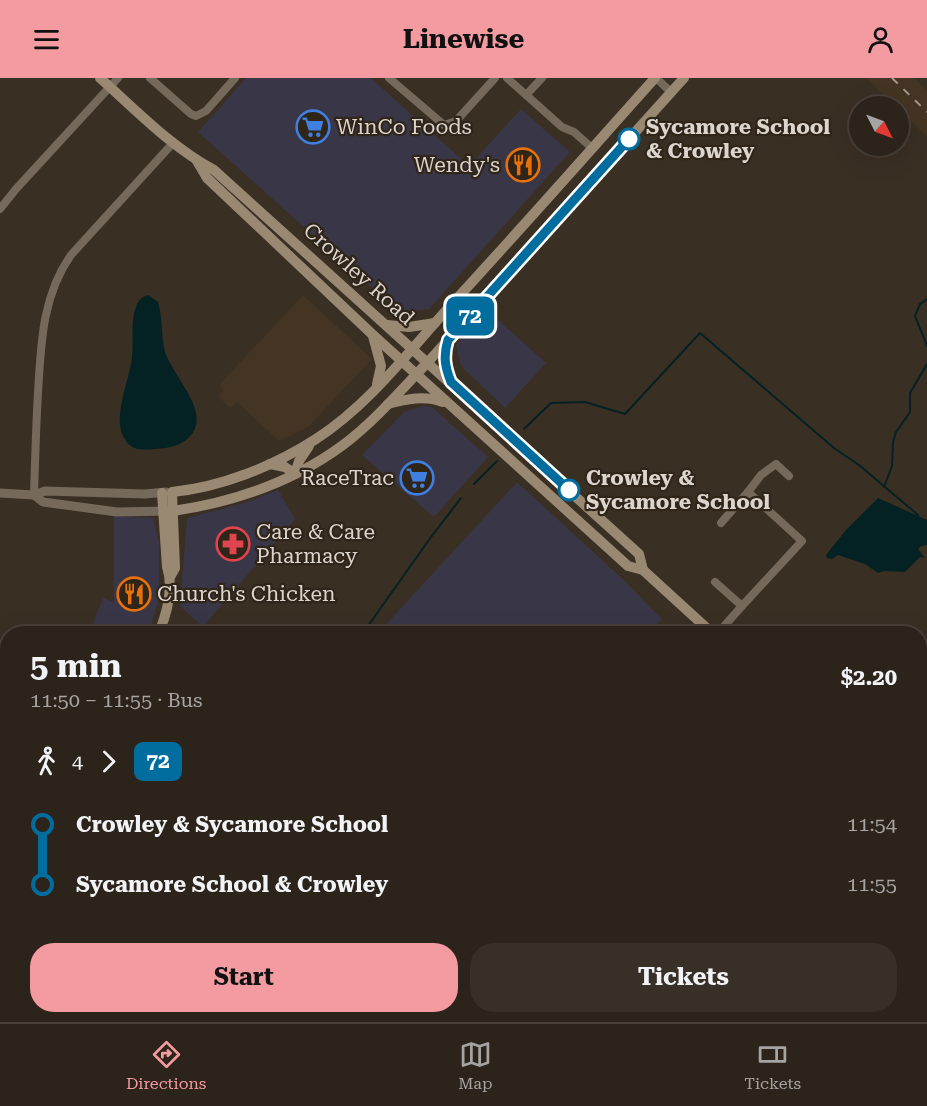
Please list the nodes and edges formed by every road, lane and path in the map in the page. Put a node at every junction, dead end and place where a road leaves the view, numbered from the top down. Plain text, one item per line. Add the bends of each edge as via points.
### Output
1 (100, 78) edge
2 (118, 78) edge
3 (150, 78) edge
4 (389, 78) edge
5 (495, 78) edge
6 (507, 78) edge
7 (542, 78) edge
8 (655, 78) edge
9 (229, 80) edge
10 (676, 83) edge
11 (110, 86) junction
12 (526, 95) junction
13 (173, 143) junction
14 (592, 148) junction
15 (197, 161) junction
16 (222, 192) junction
17 (0, 209) edge
18 (522, 227) junction
19 (286, 234) junction
20 (538, 241) junction
21 (435, 324) junction
22 (387, 325) junction
23 (373, 335) junction
24 (448, 340) junction
25 (413, 348) junction
26 (401, 361) junction
27 (428, 362) junction
28 (416, 375) junction
29 (451, 382) junction
30 (375, 389) junction
31 (388, 404) junction
32 (448, 404) junction
33 (317, 438) junction
34 (269, 464) junction
35 (296, 474) junction
36 (789, 476) dead end
37 (167, 492) junction
38 (748, 492) junction
39 (0, 493) edge
40 (34, 495) junction
41 (168, 511) junction
42 (721, 523) dead end
43 (643, 570) junction
44 (715, 582) dead end
45 (742, 606) junction
46 (161, 626) edge
47 (704, 626) edge
48 (724, 626) edge

1 - 11 main road, Crowley Road
2 - 11 street
3 - 9 street via 196,116 206,111
4 - 5 street via 444,125 456,121
6 - 12 street
7 - 12 street
8 - 10 street
8 - 14 main road
10 - 20 main road
11 - 13 main road, Crowley Road
11 - 17 street
12 - 14 street
13 - 15 main road, Crowley Road
13 - 40 street via 82,242 52,290 41,341
14 - 18 main road
15 - 16 main road, Crowley Road
15 - 19 main road, Crowley Road via 214,170
16 - 19 main road via 237,199 273,230
16 - 23 main road, Crowley Road
18 - 20 main road
18 - 21 main road
19 - 22 main road, Crowley Road
20 - 24 main road
21 - 22 main road
21 - 25 main road
22 - 25 main road, Crowley Road
23 - 26 main road, Crowley Road
23 - 30 main road via 381,366
24 - 27 main road
24 - 29 main road via 444,359
25 - 26 main road
25 - 27 main road, Crowley Road
26 - 28 main road, Crowley Road
26 - 30 main road
27 - 28 main road
27 - 29 main road, Crowley Road
28 - 31 main road
28 - 32 main road, Crowley Road
29 - 43 main road, Crowley Road via 639,554
30 - 33 main road
31 - 32 main road via 423,398
31 - 35 main road via 344,444
32 - 43 main road, Crowley Road via 628,566
33 - 34 main road
33 - 35 main road via 299,461
34 - 35 main road
34 - 37 main road via 222,482
35 - 41 main road via 238,497
36 - 38 street via 776,464
37 - 40 street via 45,491
37 - 41 main road
38 - 42 street
38 - 45 street via 802,541
39 - 40 street
40 - 41 street via 43,502 117,512
41 - 46 main road via 175,568
43 - 47 main road, Crowley Road
44 - 45 street
45 - 48 street

